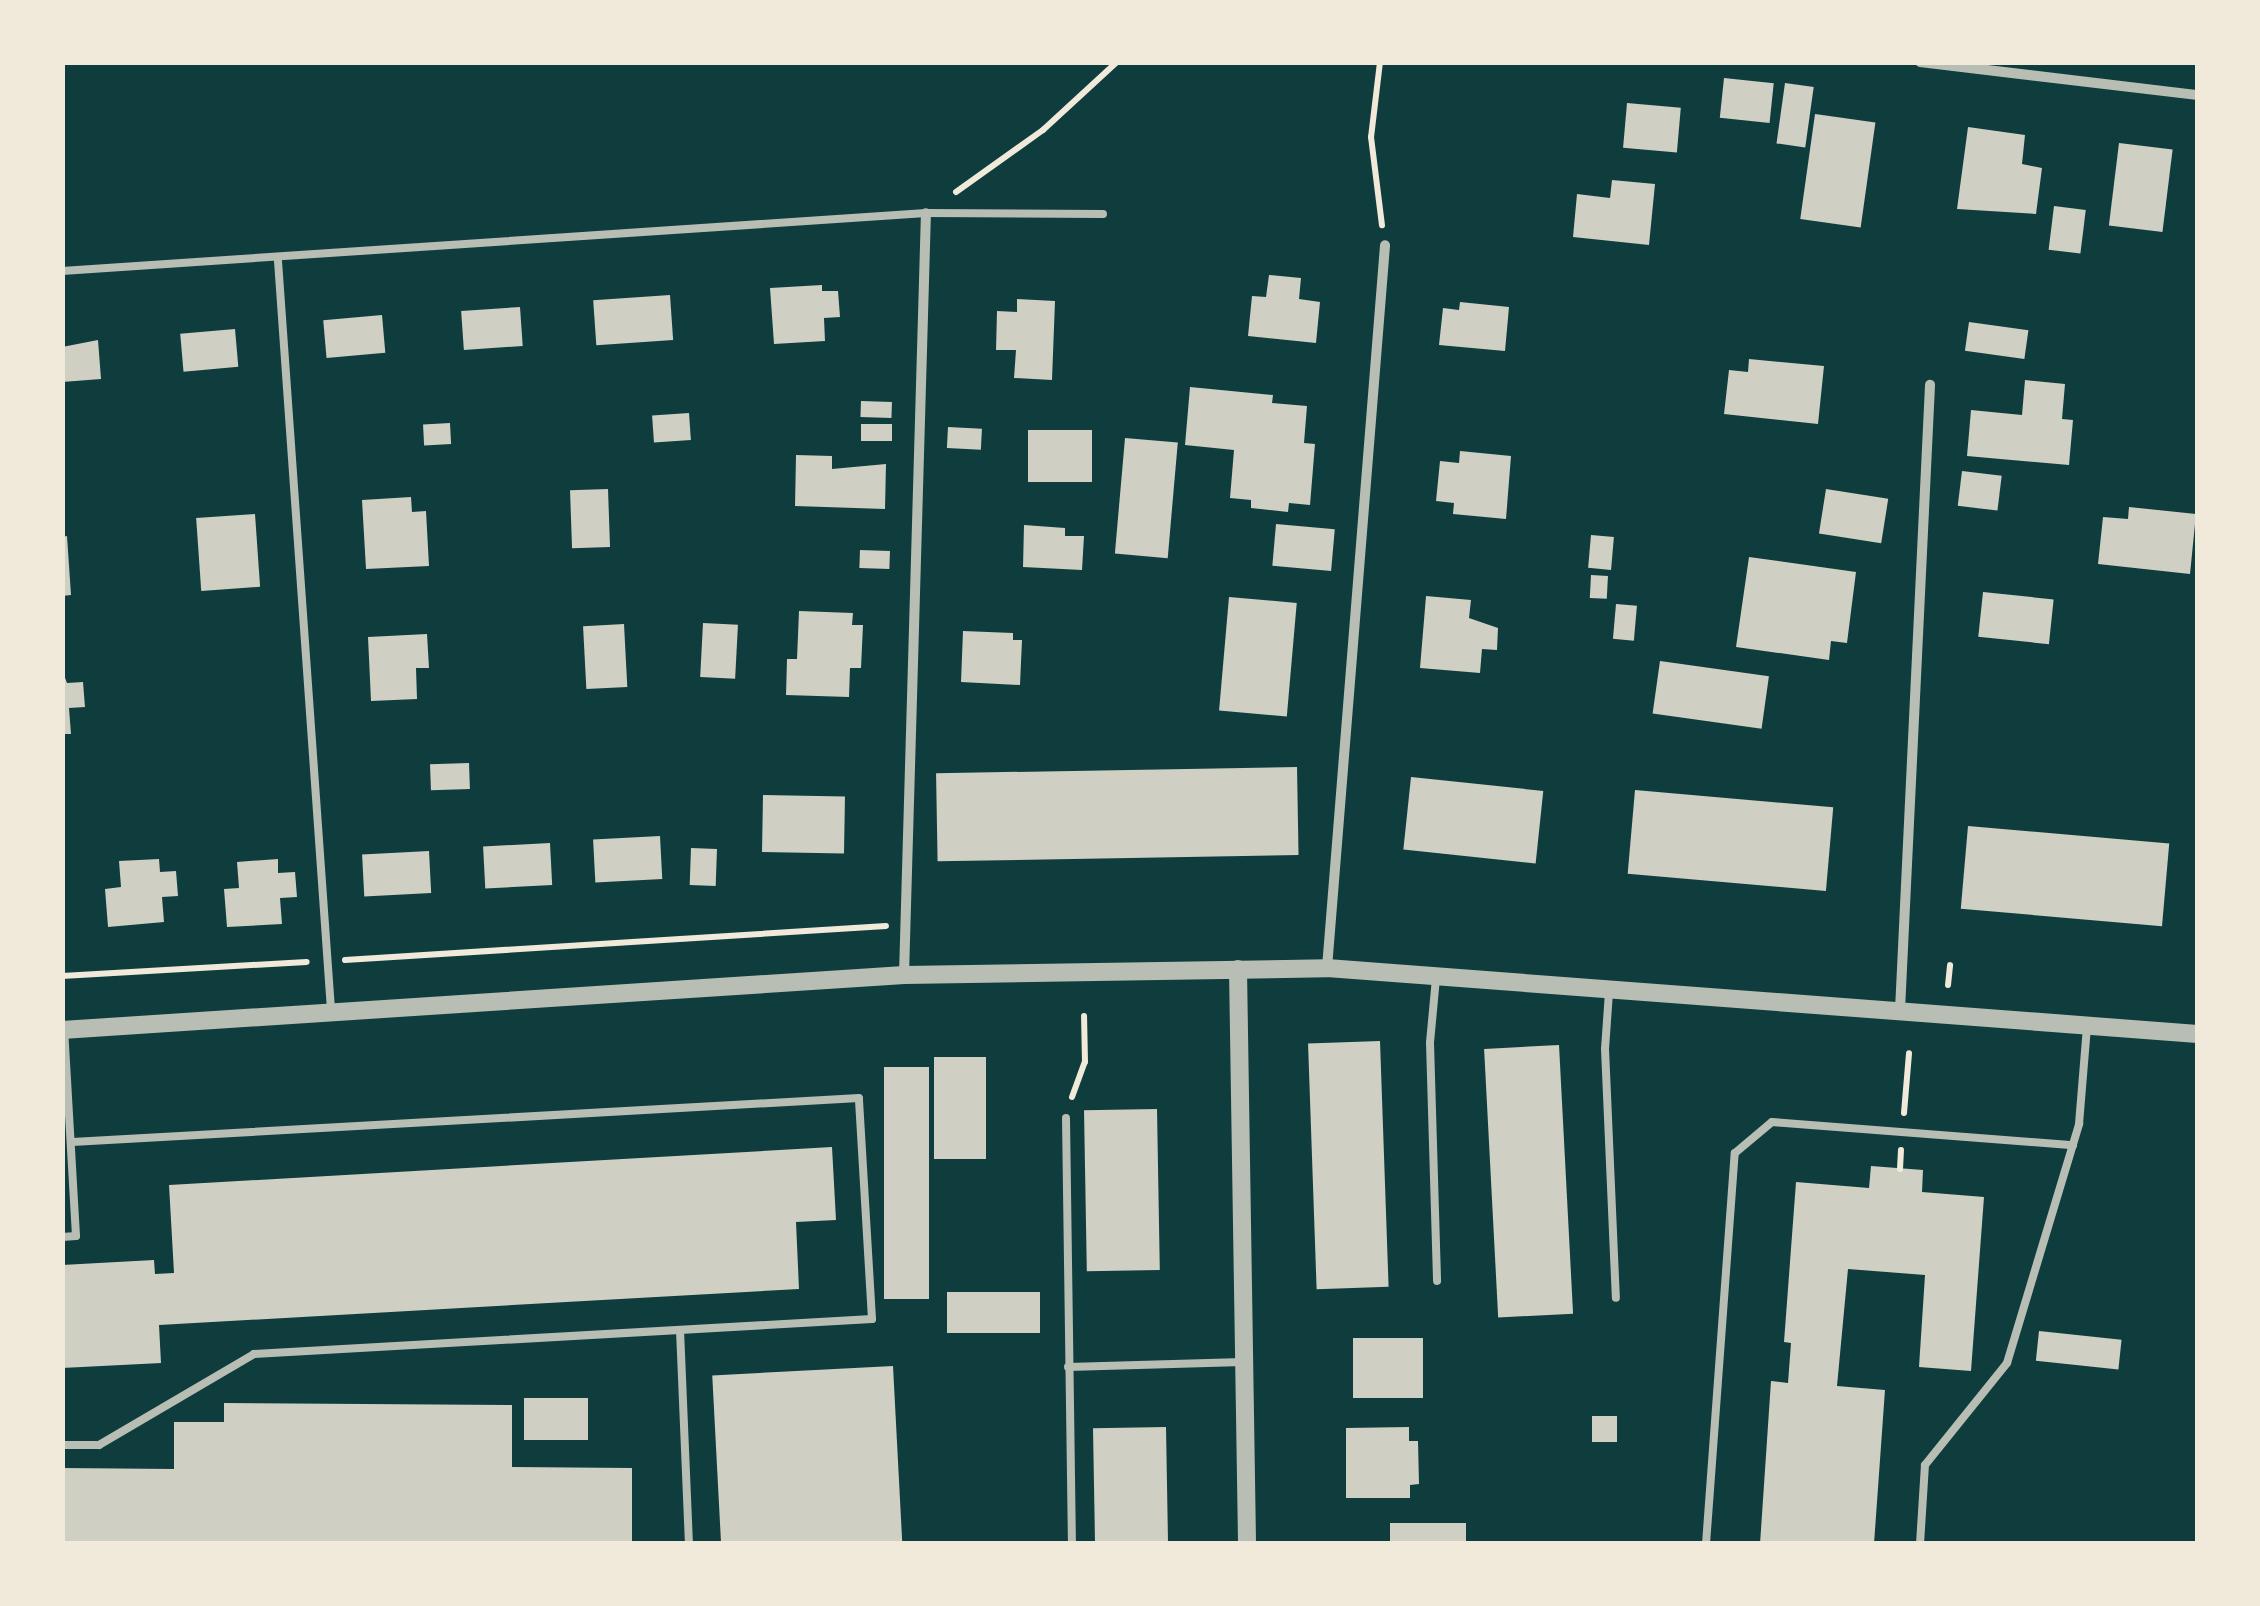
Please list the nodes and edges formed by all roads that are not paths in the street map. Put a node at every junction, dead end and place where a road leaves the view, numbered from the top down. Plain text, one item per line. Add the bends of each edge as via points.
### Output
1 (1920, 62) edge
2 (2198, 95) edge
3 (926, 213) junction
4 (1103, 214) dead end
5 (1384, 245) road end
6 (278, 261) junction
7 (62, 271) edge
8 (1930, 385) dead end
9 (1238, 968) junction
10 (1327, 968) junction
11 (1436, 974) junction
12 (904, 975) junction
13 (1610, 988) junction
14 (1900, 1010) junction
15 (331, 1014) junction
16 (2088, 1026) junction
17 (63, 1030) edge
18 (2198, 1034) edge
19 (1066, 1118) road end
20 (72, 1142) junction
21 (2073, 1145) junction
22 (62, 1237) edge
23 (1437, 1282) dead end
24 (1616, 1298) dead end
25 (680, 1330) junction
26 (1243, 1362) junction
27 (1068, 1367) junction
28 (62, 1445) edge
29 (690, 1544) edge
30 (1072, 1544) edge
31 (1247, 1544) edge
32 (1706, 1544) edge
33 (1920, 1544) edge

1 - 2 street
3 - 4 lane
3 - 6 lane
3 - 12 street
5 - 10 street
6 - 7 lane
6 - 15 lane
8 - 14 street
9 - 10 street
9 - 12 street
9 - 26 street
10 - 11 street
11 - 13 street
11 - 23 lane via 1430,1043
12 - 15 street
13 - 14 street
13 - 24 lane via 1605,1049
14 - 16 street
15 - 17 street
16 - 18 street
16 - 21 lane
17 - 20 lane
19 - 27 lane
20 - 22 lane via 76,1236
20 - 25 lane via 859,1098 872,1318
21 - 32 lane via 1772,1122 1735,1153
21 - 33 lane via 2008,1363 1926,1465
25 - 28 lane via 254,1354 100,1445
25 - 29 lane
26 - 27 lane
26 - 31 street
27 - 30 lane

